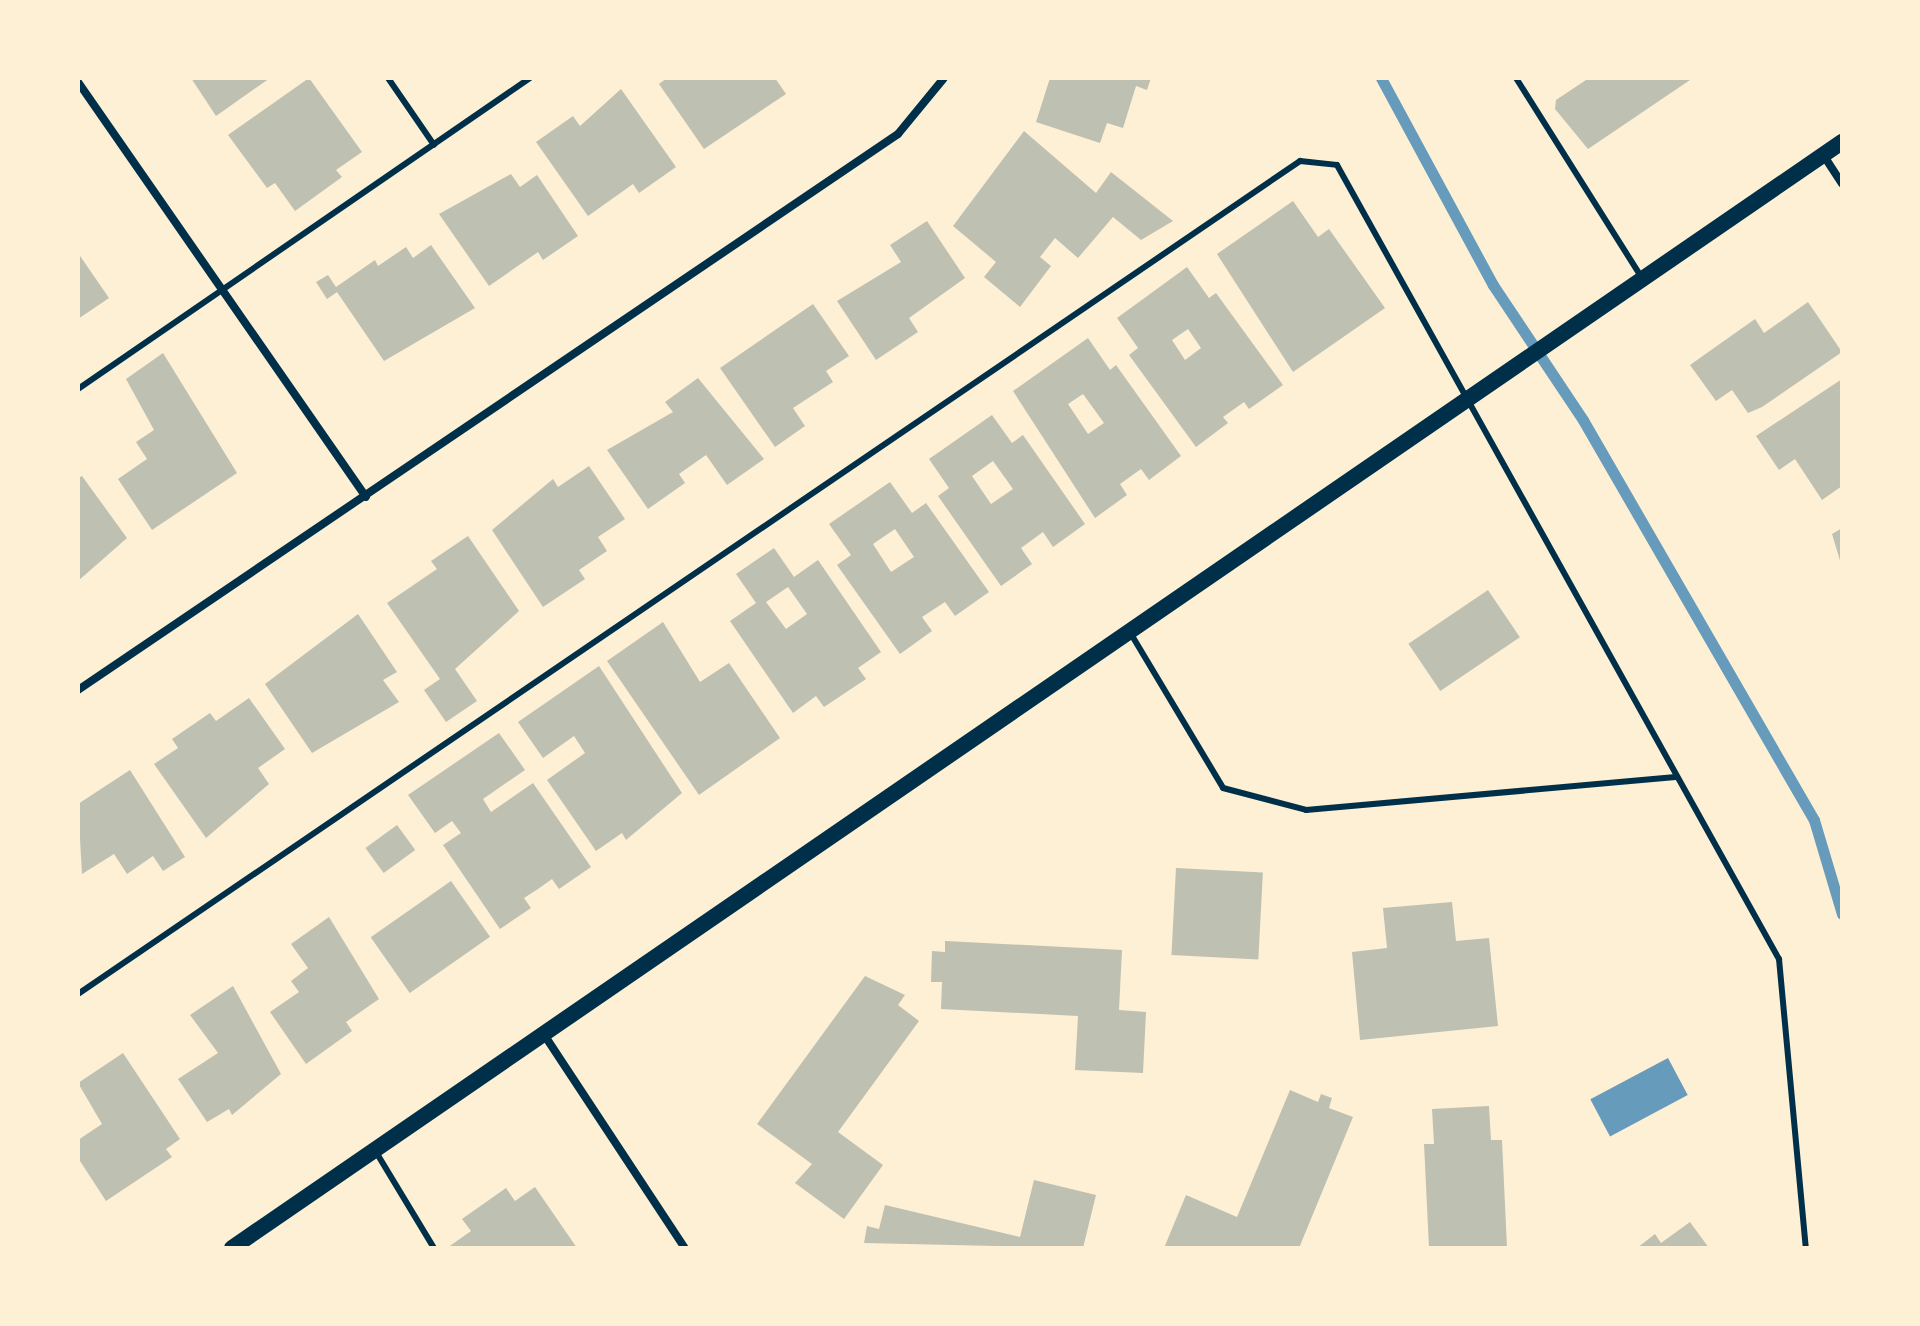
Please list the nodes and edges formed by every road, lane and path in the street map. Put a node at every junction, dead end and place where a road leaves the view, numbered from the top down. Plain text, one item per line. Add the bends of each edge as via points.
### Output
1 (388, 78) edge
2 (530, 78) edge
3 (944, 78) edge
4 (1516, 78) edge
5 (78, 82) edge
6 (1842, 142) edge
7 (434, 145) junction
8 (1824, 156) junction
9 (1842, 184) edge
10 (1642, 278) junction
11 (223, 292) junction
12 (78, 389) edge
13 (1468, 395) junction
14 (366, 497) junction
15 (1129, 629) junction
16 (78, 690) edge
17 (1676, 777) junction
18 (78, 994) edge
19 (543, 1033) junction
20 (374, 1150) junction
21 (232, 1248) edge
22 (434, 1248) edge
23 (685, 1248) edge
24 (1806, 1248) edge

1 - 7 lane
2 - 7 lane
3 - 14 street via 898,134
4 - 10 lane
5 - 11 street
6 - 8 main road
7 - 11 lane
8 - 9 street
8 - 10 main road
10 - 13 main road
11 - 12 lane
11 - 14 street
13 - 15 main road
13 - 17 lane via 1622,666
13 - 18 lane via 1337,165 1300,161
14 - 16 street
15 - 17 lane via 1223,788 1306,810
15 - 19 main road
17 - 24 lane via 1779,959
19 - 20 main road
19 - 23 street
20 - 21 main road
20 - 22 lane

